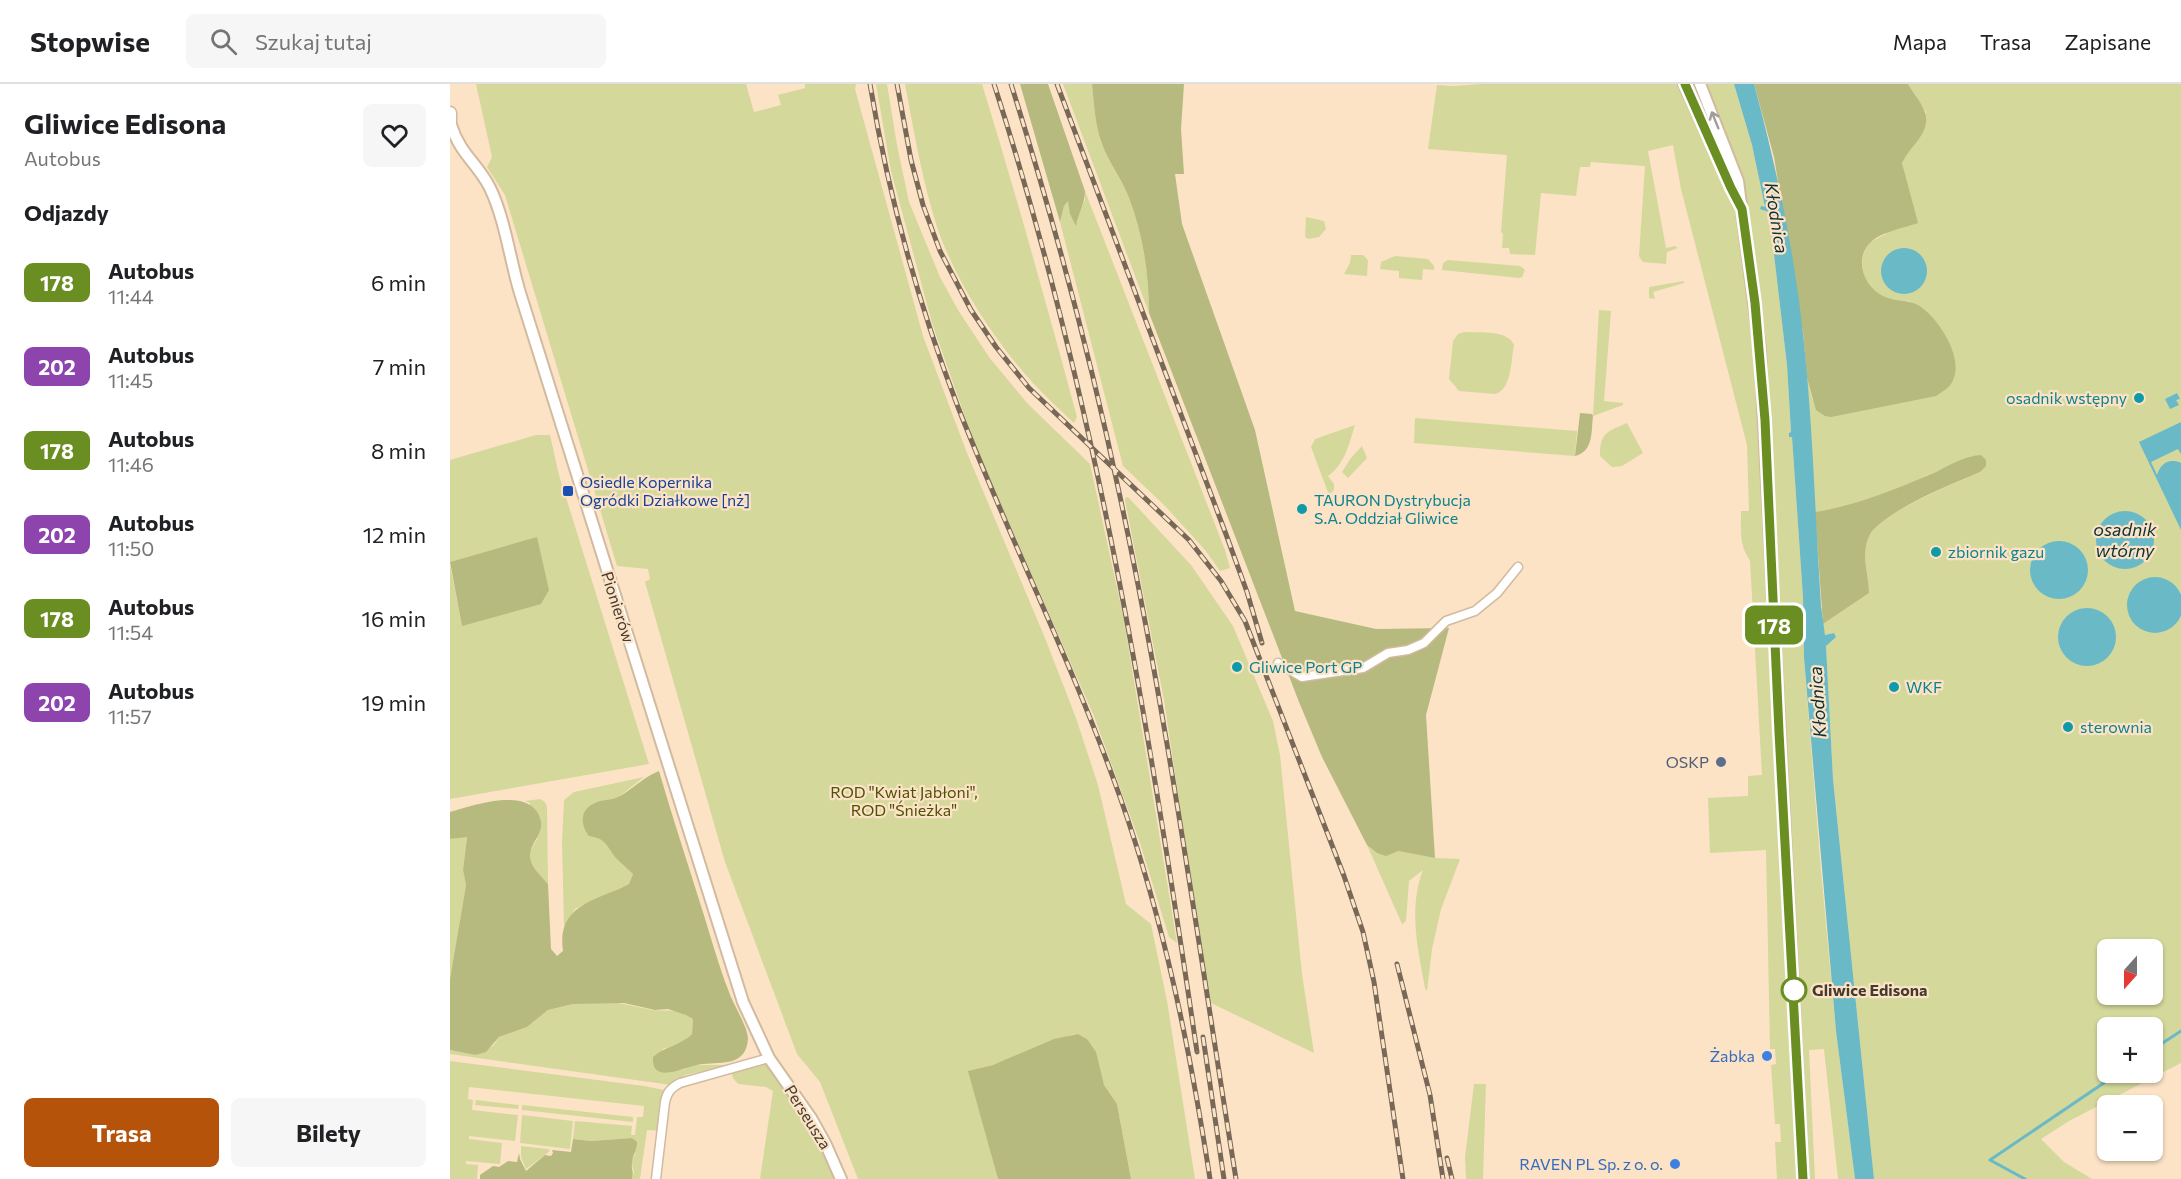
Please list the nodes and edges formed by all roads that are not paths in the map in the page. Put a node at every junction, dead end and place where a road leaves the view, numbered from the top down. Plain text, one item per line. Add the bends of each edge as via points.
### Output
1 (1684, 84) edge
2 (1700, 84) edge
3 (450, 113) edge
4 (450, 126) edge
5 (450, 146) edge
6 (468, 158) junction
7 (1742, 209) junction
8 (1518, 567) dead end
9 (1278, 663) dead end
10 (770, 1058) junction
11 (656, 1179) edge
12 (841, 1179) edge
13 (1803, 1179) edge

1 - 7 street
7 -> 2 street via 1735,170
3 - 4 main road
4 - 6 street, Pionierów
5 - 6 street, Pionierów
6 - 10 street, Pionierów via 495,199 519,293 724,942 749,1017
7 - 13 street via 1764,399
8 - 9 street via 1497,593 1475,611 1446,621 1424,643 1408,650 1388,653 1363,668 1302,677
10 - 11 street via 671,1088 665,1102
10 - 12 street, Perseusza via 811,1118

